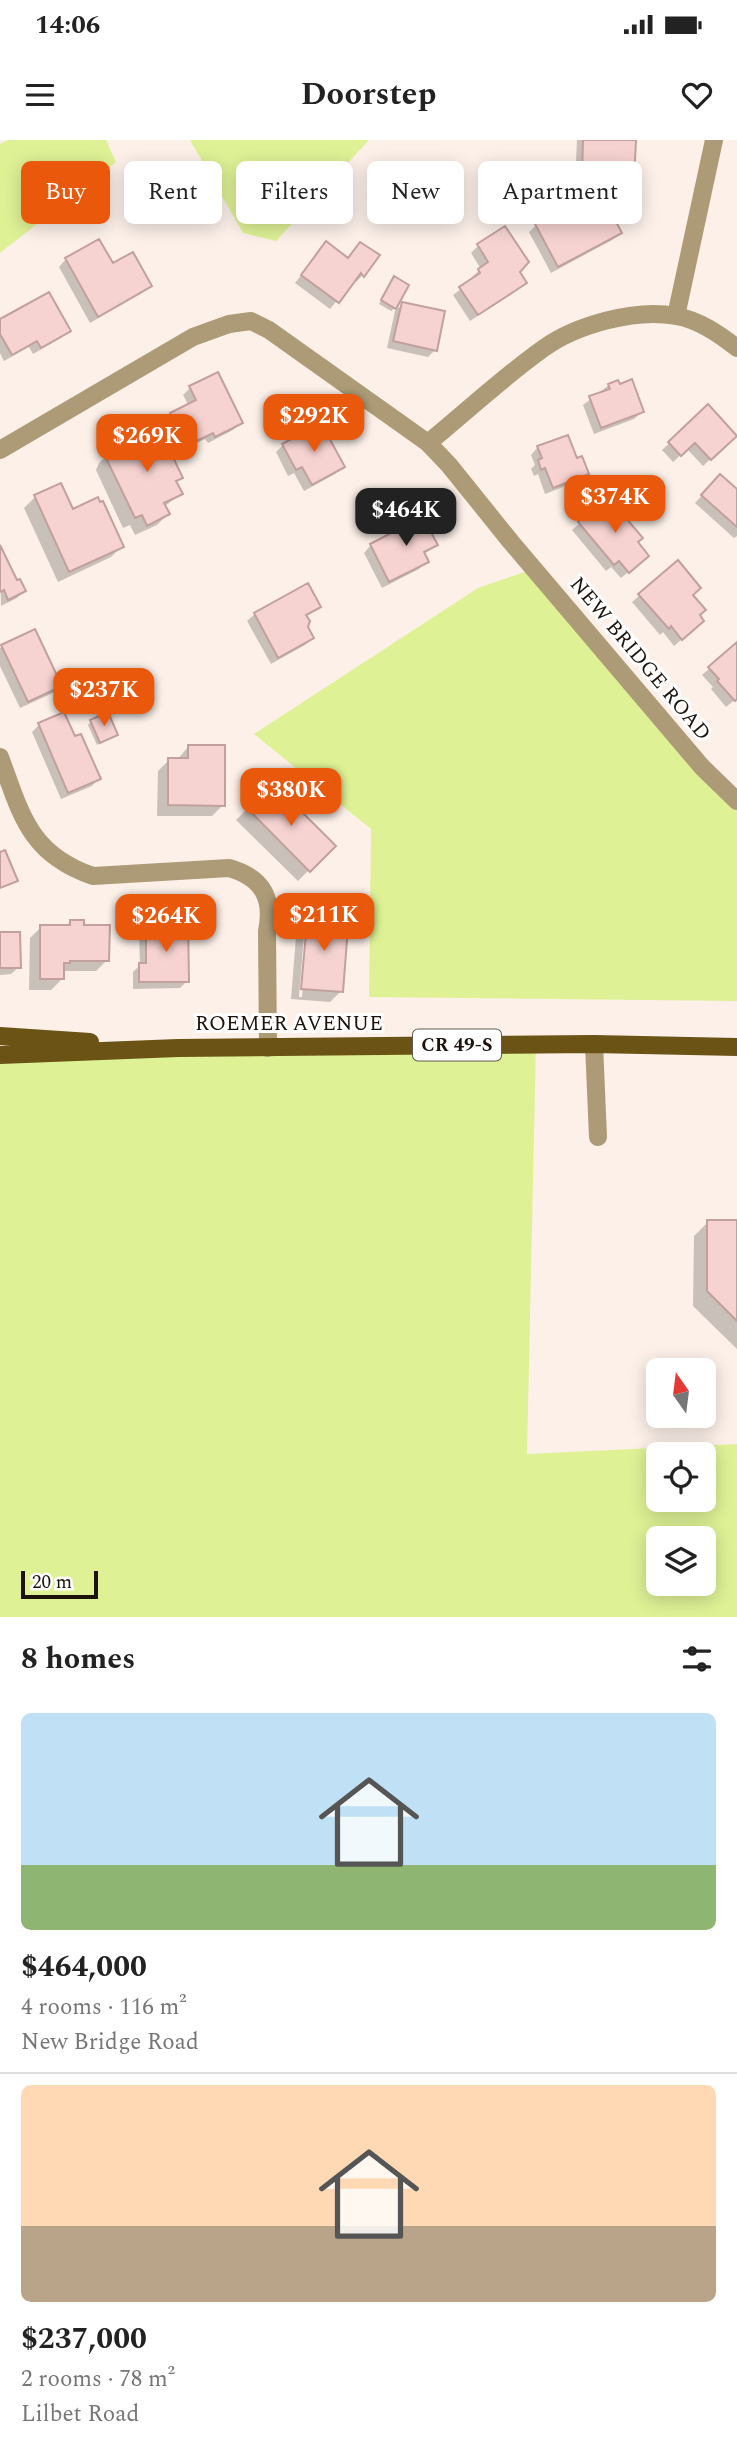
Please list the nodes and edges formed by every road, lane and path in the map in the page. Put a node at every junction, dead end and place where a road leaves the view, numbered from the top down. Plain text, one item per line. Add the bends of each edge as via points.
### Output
1 (714, 140) edge
2 (676, 316) junction
3 (737, 348) edge
4 (428, 443) junction
5 (0, 450) edge
6 (0, 757) edge
7 (737, 801) edge
8 (0, 1036) edge
9 (594, 1044) junction
10 (737, 1046) edge
11 (178, 1048) junction
12 (268, 1048) junction
13 (0, 1055) edge
14 (598, 1137) dead end

1 - 2 street
2 - 3 street via 700,324
2 - 4 street via 615,319 545,347
4 - 5 street, NEW BRIDGE ROAD via 251,321 193,337
4 - 7 street, NEW BRIDGE ROAD via 702,767
6 - 12 street via 25,824 60,861 83,873 229,868 244,872 259,884 270,916
8 - 11 main road, ROEMER AVENUE / CR 49-S
9 - 10 main road, ROEMER AVENUE / CR 49-S
9 - 12 main road, ROEMER AVENUE / CR 49-S
9 - 14 street
11 - 12 main road, ROEMER AVENUE / CR 49-S
11 - 13 main road, ROEMER AVENUE / CR 49-S

